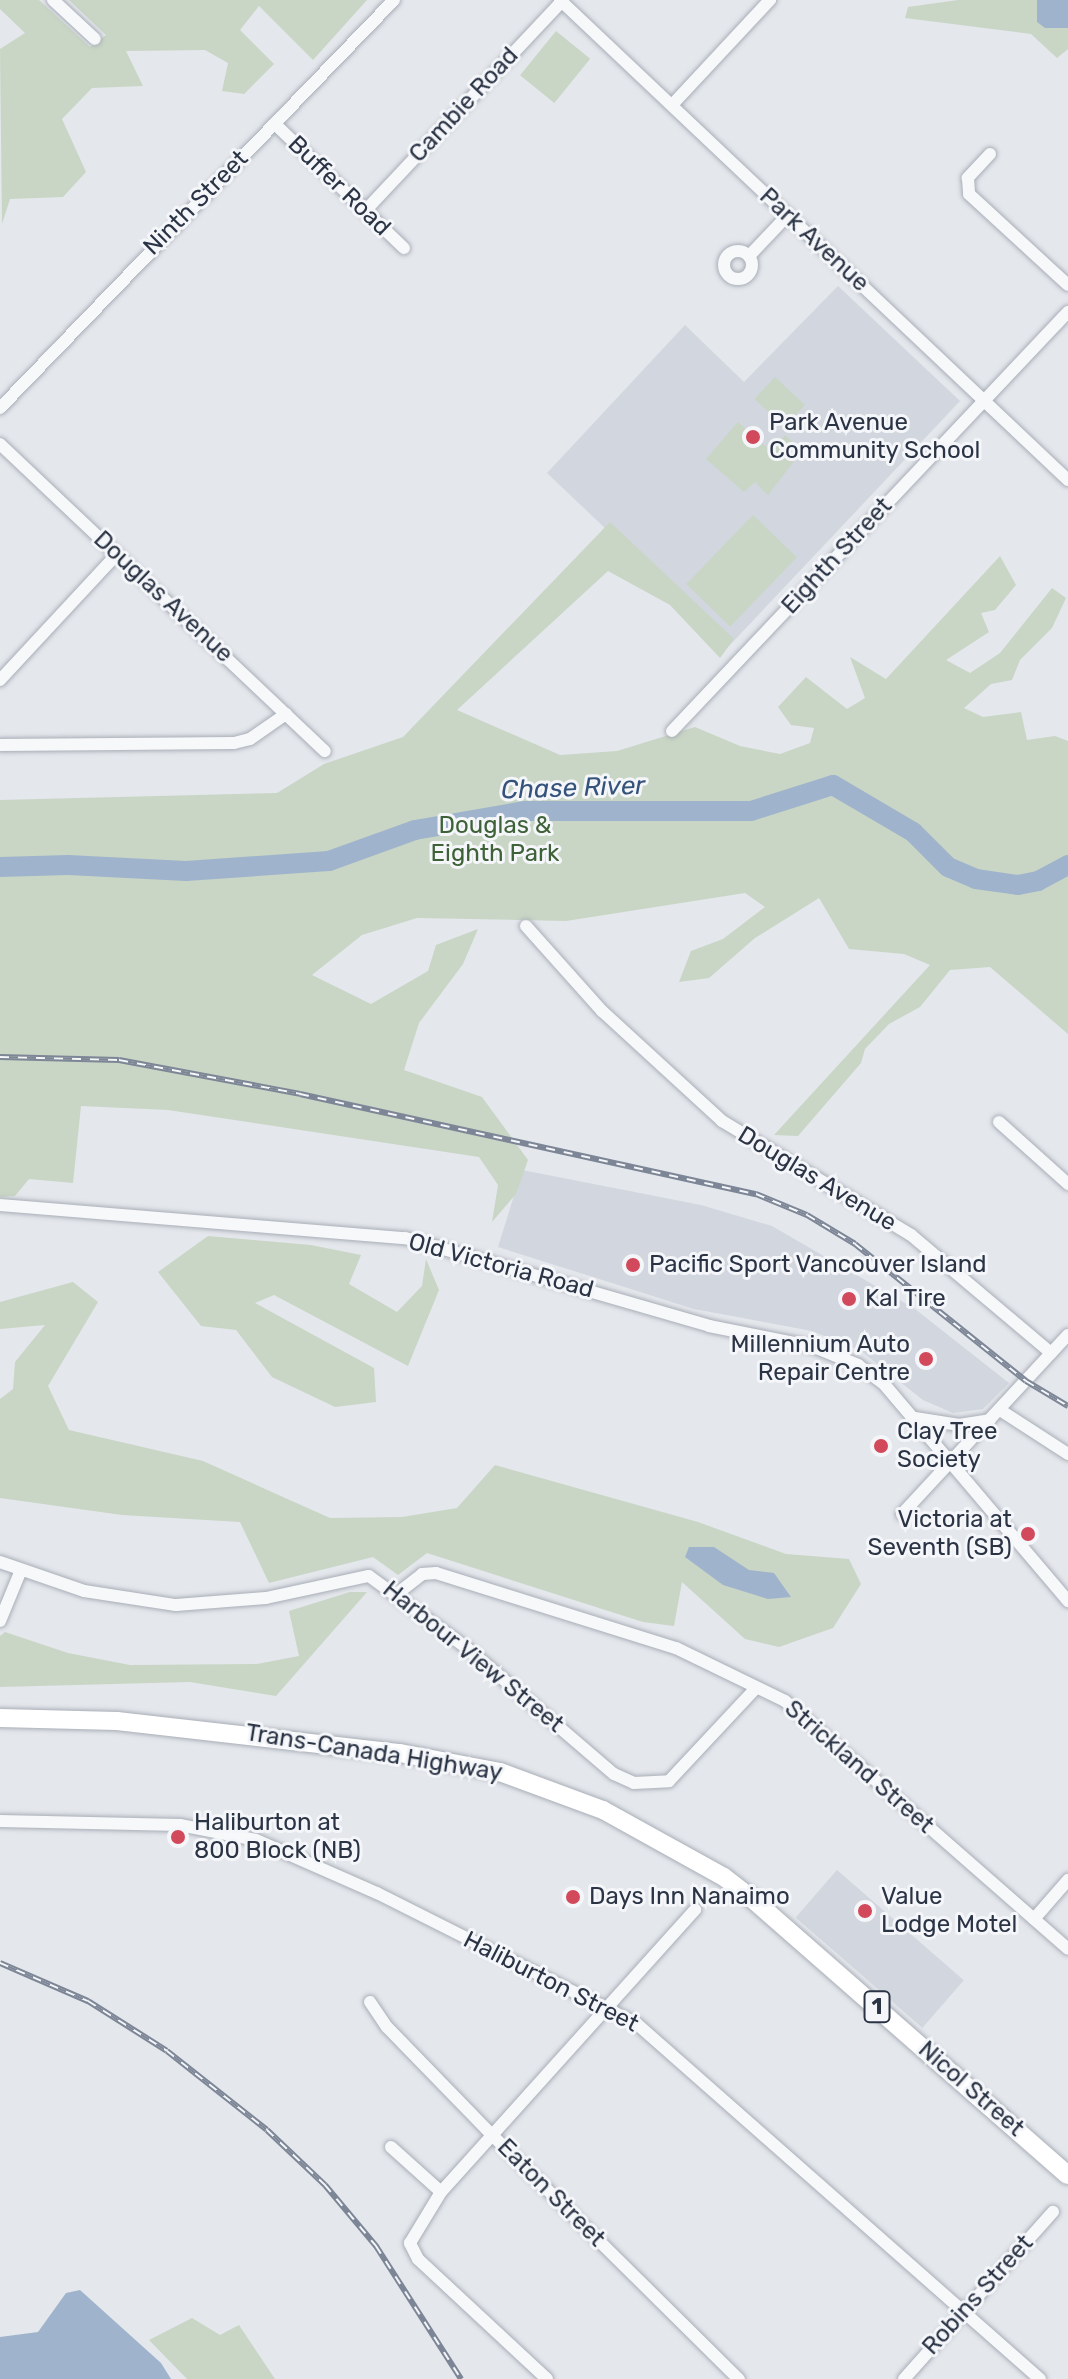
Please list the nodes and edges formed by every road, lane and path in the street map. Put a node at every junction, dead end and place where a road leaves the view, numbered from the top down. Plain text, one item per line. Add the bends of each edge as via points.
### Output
1 (53, 0) edge
2 (394, 0) edge
3 (562, 0) edge
4 (770, 0) edge
5 (95, 39) dead end
6 (672, 105) junction
7 (275, 124) junction
8 (990, 154) dead end
9 (365, 211) junction
10 (788, 215) junction
11 (404, 248) dead end
12 (749, 256) dead end
13 (1068, 285) edge
14 (1068, 312) edge
15 (984, 401) junction
16 (0, 408) edge
17 (0, 444) edge
18 (1068, 480) edge
19 (117, 554) junction
20 (0, 680) edge
21 (286, 714) junction
22 (672, 731) dead end
23 (0, 745) edge
24 (325, 751) dead end
25 (526, 926) dead end
26 (999, 1122) dead end
27 (1068, 1184) edge
28 (0, 1205) edge
29 (1068, 1335) edge
30 (1051, 1353) junction
31 (995, 1415) junction
32 (910, 1416) junction
33 (1068, 1454) edge
34 (950, 1462) junction
35 (902, 1514) dead end
36 (0, 1562) edge
37 (21, 1570) junction
38 (398, 1593) junction
39 (1068, 1601) edge
40 (0, 1621) edge
41 (756, 1688) junction
42 (0, 1718) edge
43 (92, 1720) junction
44 (0, 1731) edge
45 (0, 1821) edge
46 (645, 1831) joint
47 (1068, 1880) edge
48 (695, 1910) dead end
49 (1034, 1919) junction
50 (1068, 1949) edge
51 (370, 2002) dead end
52 (606, 2008) junction
53 (491, 2134) junction
54 (391, 2147) dead end
55 (1068, 2175) edge
56 (441, 2192) junction
57 (1053, 2212) dead end
58 (963, 2312) junction
59 (547, 2379) edge
60 (739, 2379) edge
61 (904, 2379) edge
62 (1040, 2379) edge

1 - 5 street
2 - 7 street, Ninth Street
3 - 6 street, Park Avenue
3 - 9 street, Cambie Road
4 - 6 street
6 - 10 street, Park Avenue
7 - 9 street, Buffer Road
7 - 16 street, Ninth Street
8 - 13 street via 968,178 969,194
9 - 11 street, Buffer Road
10 - 12 street
10 - 15 street, Park Avenue
14 - 15 street, Eighth Street
15 - 18 street, Park Avenue
15 - 22 street, Eighth Street
17 - 19 street, Douglas Avenue
19 - 20 street
19 - 21 street, Douglas Avenue
21 - 23 street via 234,743
21 - 24 street, Douglas Avenue
25 - 30 street, Douglas Avenue via 602,1011 722,1121 911,1235
26 - 27 street
28 - 32 street, Old Victoria Road via 405,1238 467,1252 709,1326 814,1347 858,1365
29 - 30 street
30 - 31 street
31 - 32 street via 930,1424
31 - 33 street
31 - 34 street
32 - 34 street, Old Victoria Road
34 - 35 street
34 - 39 street, Old Victoria Road
36 - 37 street, Harbour View Street
37 - 38 street, Harbour View Street via 84,1591 176,1605 266,1598 356,1574
37 - 40 street
38 - 41 street, Strickland Street via 422,1574 436,1573 676,1648
38 - 41 street, Harbour View Street via 614,1774 652,1784 669,1781
41 - 49 street, Strickland Street via 785,1701
42 - 43 highway, Trans-Canada Highway / 1
43 - 44 highway, Trans-Canada Highway / 1
43 - 46 highway, Trans-Canada Highway / 1 via 274,1734 500,1772 546,1786
45 - 52 street, Haliburton Street via 180,1825 256,1840 377,1893
46 - 55 highway, Nicol Street / 1 via 750,1897
47 - 49 street
48 - 52 street
49 - 50 street, Strickland Street
51 - 53 street, Eaton Street via 387,2027
52 - 53 street
52 - 58 street, Haliburton Street via 672,2051
53 - 56 street
53 - 60 street, Eaton Street
54 - 56 street
56 - 59 street via 410,2243 418,2259
57 - 58 street, Robins Street
58 - 61 street, Robins Street
58 - 62 street, Haliburton Street

